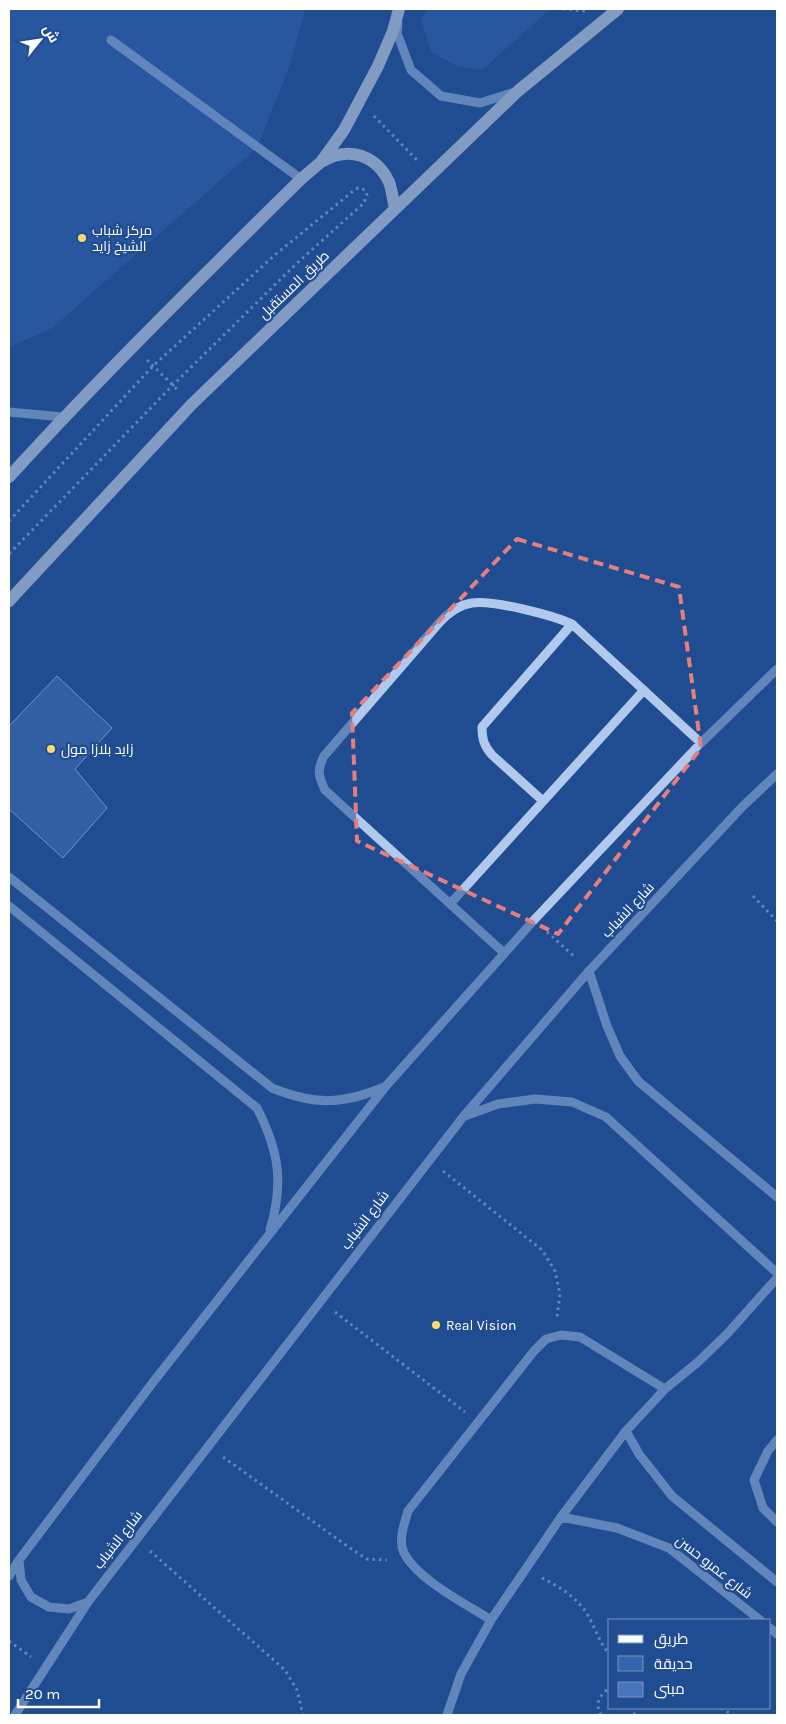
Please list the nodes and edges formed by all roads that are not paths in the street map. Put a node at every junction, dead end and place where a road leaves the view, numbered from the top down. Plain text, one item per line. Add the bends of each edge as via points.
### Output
1 (400, 9) edge
2 (613, 10) edge
3 (111, 40) dead end
4 (518, 91) junction
5 (321, 162) junction
6 (300, 180) junction
7 (395, 209) junction
8 (9, 412) edge
9 (63, 417) junction
10 (9, 476) edge
11 (9, 601) edge
12 (572, 624) junction
13 (777, 669) edge
14 (644, 690) junction
15 (701, 743) junction
16 (777, 774) edge
17 (543, 801) junction
18 (9, 877) edge
19 (450, 904) junction
20 (9, 906) edge
21 (504, 953) junction
22 (590, 971) junction
23 (386, 1086) junction
24 (463, 1117) junction
25 (777, 1197) edge
26 (268, 1236) junction
27 (777, 1273) edge
28 (777, 1278) edge
29 (665, 1389) junction
30 (626, 1431) junction
31 (777, 1440) edge
32 (562, 1517) junction
33 (777, 1522) edge
34 (19, 1560) junction
35 (9, 1576) edge
36 (777, 1582) edge
37 (88, 1602) junction
38 (759, 1619) edge
39 (491, 1620) junction
40 (15, 1715) edge
41 (447, 1715) edge

1 - 4 street via 397,33 411,70 441,96 480,103
1 - 5 main road via 382,58 360,101
2 - 4 main road, طريق المستقبل
3 - 6 street
4 - 7 main road, طريق المستقبل
5 - 6 main road
5 - 7 main road via 335,154 357,154 377,164 389,183
6 - 9 main road
7 - 11 main road, طريق المستقبل via 192,404
8 - 9 street
9 - 10 main road
12 - 14 street
12 - 17 street via 482,727 485,747
12 - 19 street via 545,614 485,602 472,603 448,613 324,756 319,767 325,790
13 - 15 street
14 - 15 street
14 - 17 street
15 - 21 street
16 - 22 street, شارع الشباب
17 - 19 street
18 - 23 street via 272,1088 294,1097 318,1101 365,1095
19 - 21 street
20 - 26 street via 257,1108 269,1132 279,1184
21 - 23 street
22 - 24 street, شارع الشباب
22 - 25 street via 613,1041 638,1081
23 - 26 street
24 - 27 street via 498,1104 535,1099 572,1102 606,1117
24 - 37 street, شارع الشباب
26 - 34 street
28 - 29 street via 727,1334
29 - 30 street
29 - 39 street via 580,1337 560,1335 546,1339 408,1512 401,1535 404,1552 419,1573
30 - 32 street
30 - 36 street, شارع عمرو حسن via 639,1454 672,1496
31 - 33 street via 768,1450 754,1480 763,1508
32 - 38 street, شارع عمرو حسن via 617,1528 669,1548
32 - 39 street
34 - 35 street
34 - 37 street via 21,1580 31,1597 49,1607 69,1609
37 - 40 street, شارع الشباب
39 - 41 street via 461,1674

